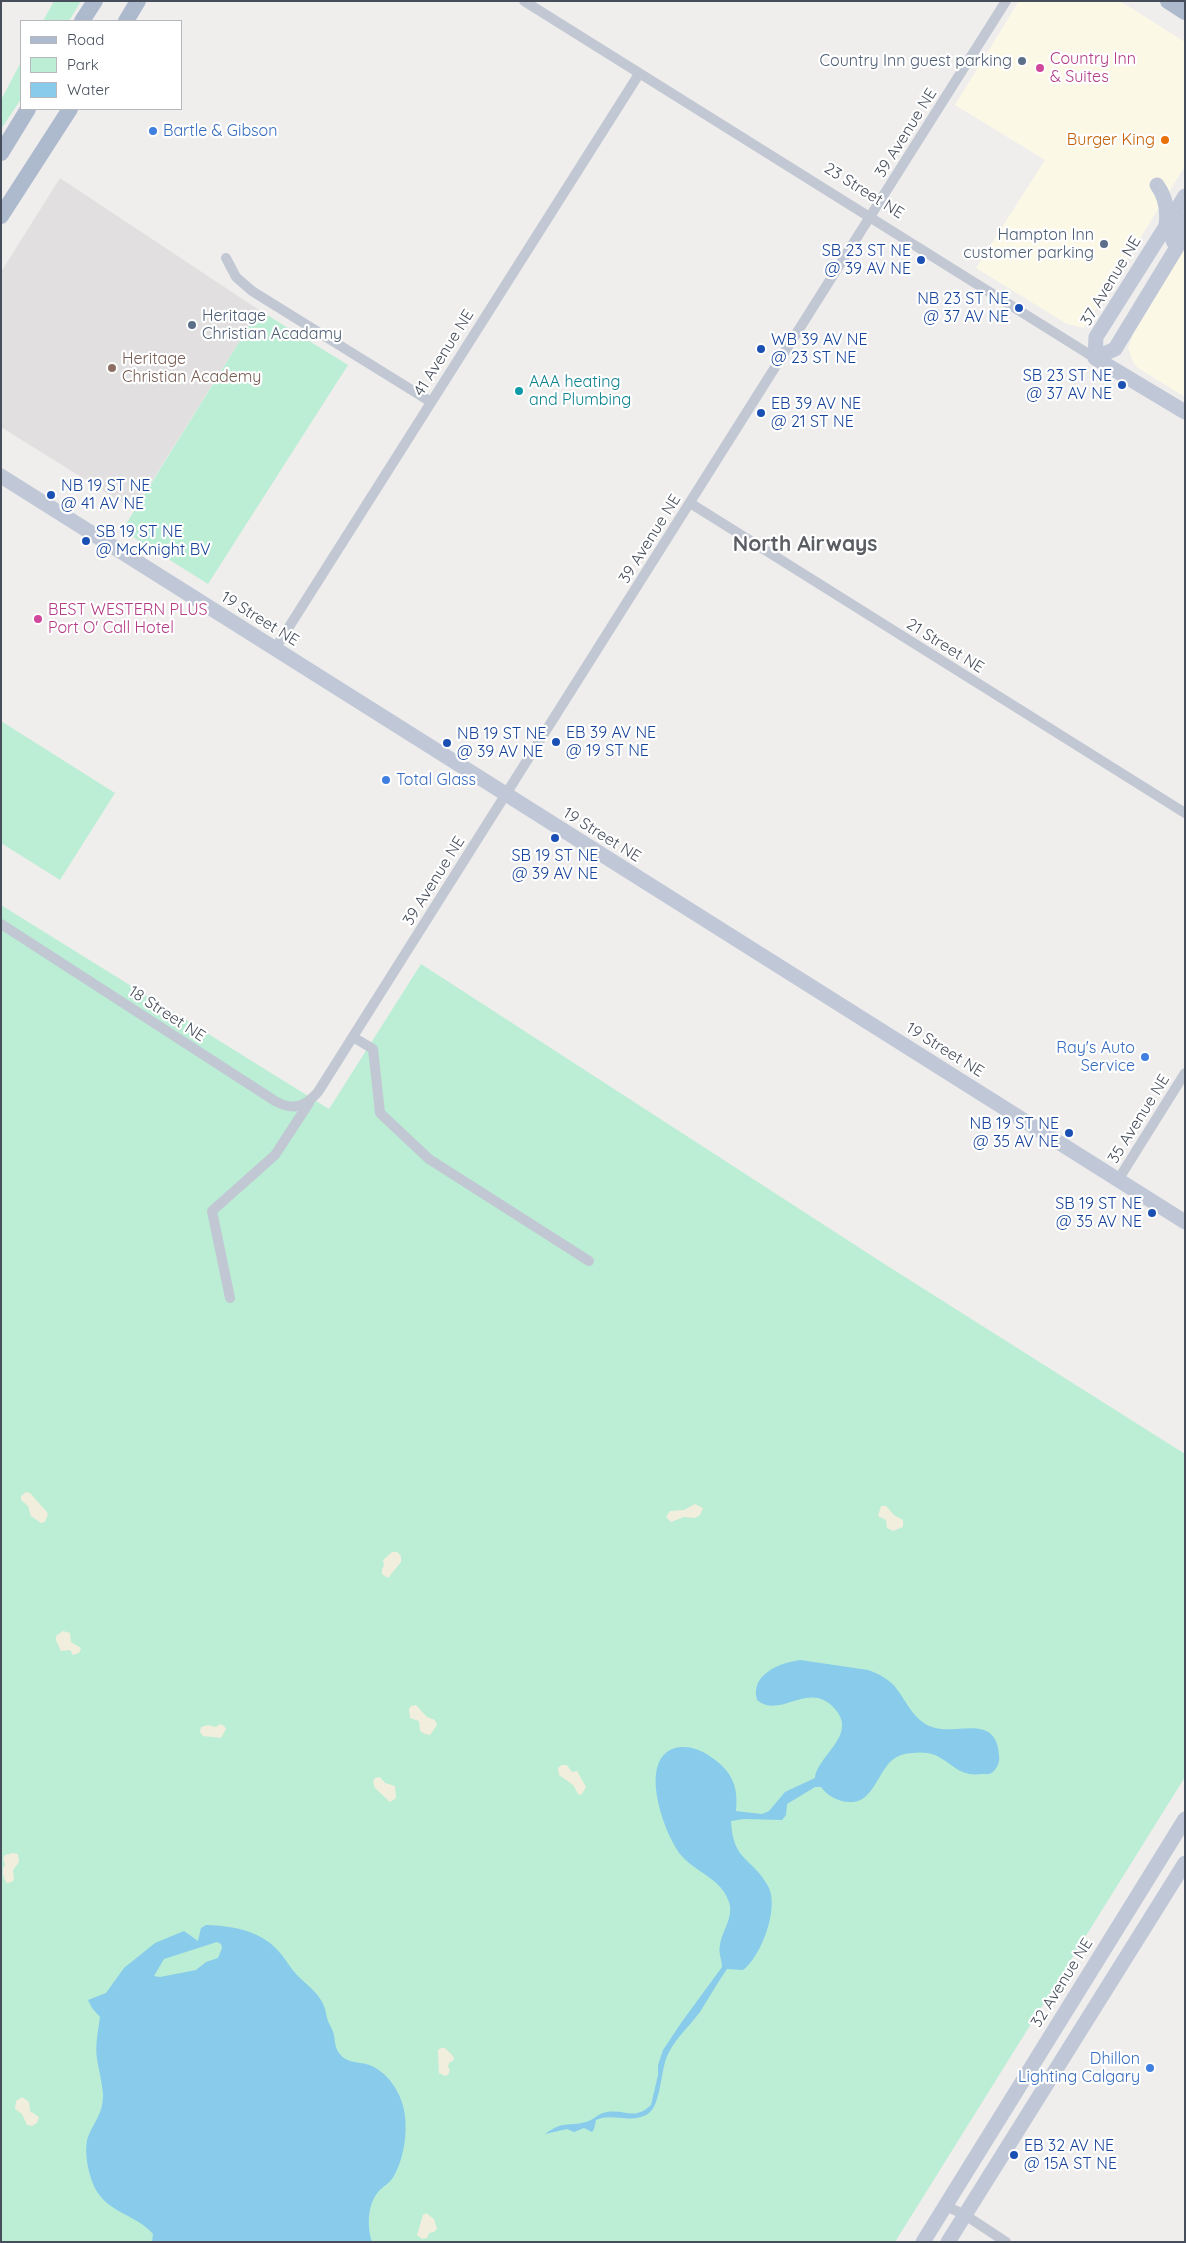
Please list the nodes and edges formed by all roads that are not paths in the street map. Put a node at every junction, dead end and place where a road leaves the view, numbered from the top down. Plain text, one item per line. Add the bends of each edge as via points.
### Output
1 (95, 1) edge
2 (138, 1) edge
3 (524, 1) edge
4 (1006, 1) edge
5 (1168, 1) edge
6 (1179, 1) edge
7 (1185, 4) edge
8 (1185, 12) edge
9 (83, 20) edge
10 (127, 20) edge
11 (638, 74) junction
12 (27, 110) edge
13 (69, 110) edge
14 (1, 153) edge
15 (1157, 185) dead end
16 (1184, 201) edge
17 (1, 216) edge
18 (871, 216) junction
19 (1185, 220) edge
20 (1166, 226) junction
21 (1185, 234) edge
22 (226, 258) dead end
23 (1158, 277) junction
24 (1095, 358) junction
25 (430, 402) junction
26 (1185, 412) edge
27 (1, 476) edge
28 (690, 503) junction
29 (275, 649) junction
30 (506, 794) junction
31 (1185, 813) edge
32 (1, 924) edge
33 (353, 1037) junction
34 (1185, 1073) edge
35 (310, 1102) junction
36 (1118, 1180) junction
37 (1185, 1222) edge
38 (589, 1261) dead end
39 (230, 1298) dead end
40 (1185, 1819) edge
41 (1185, 1863) edge
42 (946, 2206) junction
43 (965, 2215) junction
44 (923, 2242) edge
45 (948, 2242) edge
46 (1006, 2242) edge

1 - 9 main road
2 - 10 main road
3 - 11 street, 23 Street NE
4 - 18 street, 39 Avenue NE
5 - 8 main road
6 - 7 main road
11 - 18 street, 23 Street NE
11 - 25 street, 41 Avenue NE
12 - 14 main road
13 - 17 main road
15 - 20 street via 1168,214
16 - 20 street, 37 Avenue NE
18 - 24 street, 23 Street NE
18 - 28 street, 39 Avenue NE
19 - 23 street
20 - 24 street, 37 Avenue NE via 1096,337
21 - 23 street
22 - 25 street via 236,277 252,291
23 - 24 street via 1115,349
24 - 26 street, 23 Street NE
25 - 29 street, 41 Avenue NE
27 - 29 street, 19 Street NE
28 - 30 street, 39 Avenue NE
28 - 31 street, 21 Street NE
29 - 30 street, 19 Street NE
30 - 33 street, 39 Avenue NE
30 - 36 street, 19 Street NE
32 - 35 street, 18 Street NE via 283,1106 296,1108
33 - 35 street, 39 Avenue NE
33 - 38 street via 374,1049 380,1113 430,1159
34 - 36 street, 35 Avenue NE
35 - 39 street via 275,1155 212,1211
36 - 37 street, 19 Street NE
40 - 42 street, 32 Avenue NE
41 - 43 street
42 - 43 street
42 - 44 street, 32 Avenue NE
43 - 45 street
43 - 46 street

